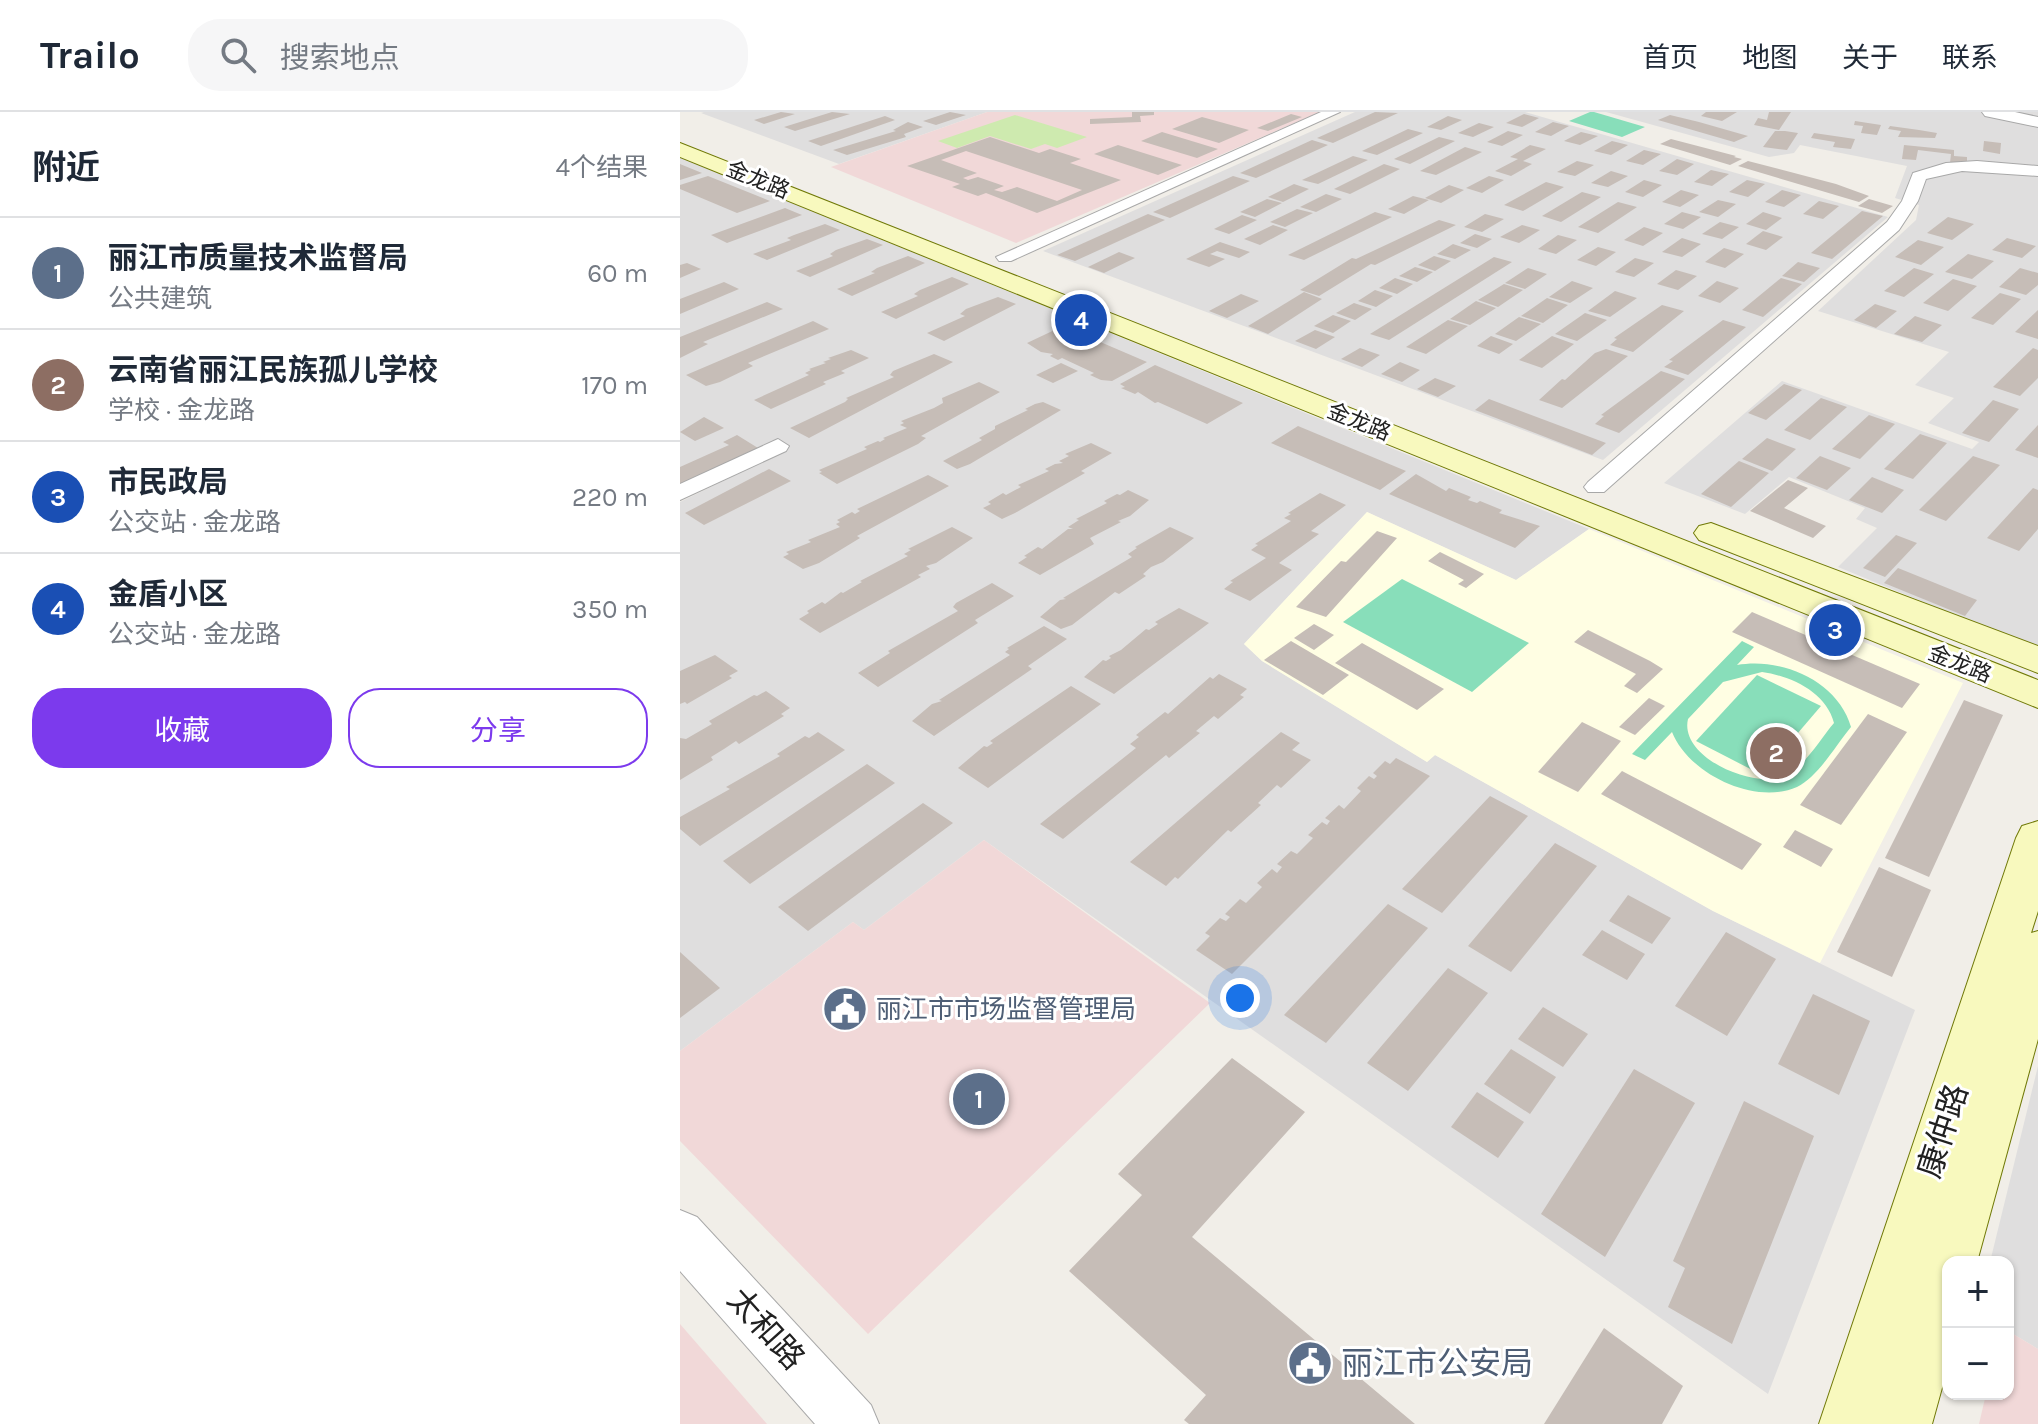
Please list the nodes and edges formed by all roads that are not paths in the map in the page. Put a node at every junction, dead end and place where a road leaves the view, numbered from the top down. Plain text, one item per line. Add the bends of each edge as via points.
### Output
1 (1333, 112) edge
2 (1991, 112) edge
3 (2038, 122) edge
4 (680, 130) edge
5 (680, 149) edge
6 (2038, 171) edge
7 (1005, 257) junction
8 (778, 446) dead end
9 (1596, 487) junction
10 (680, 493) edge
11 (1625, 499) dead end
12 (1684, 522) dead end
13 (2038, 660) edge
14 (2038, 695) edge
15 (2038, 838) edge
16 (2038, 951) edge
17 (680, 1234) edge
18 (852, 1424) edge
19 (1851, 1424) edge
20 (1900, 1424) edge

1 - 7 street
2 - 3 street
4 - 7 main road, 金龙路
5 - 14 main road, 金龙路
6 - 9 street via 1948,168 1919,176 1893,226
7 - 9 main road, 金龙路
8 - 10 street
9 - 11 main road, 金龙路
12 - 13 main road, 金龙路
15 - 19 main road, 康仲路
16 - 20 main road, 康仲路
17 - 18 street, 太和路

